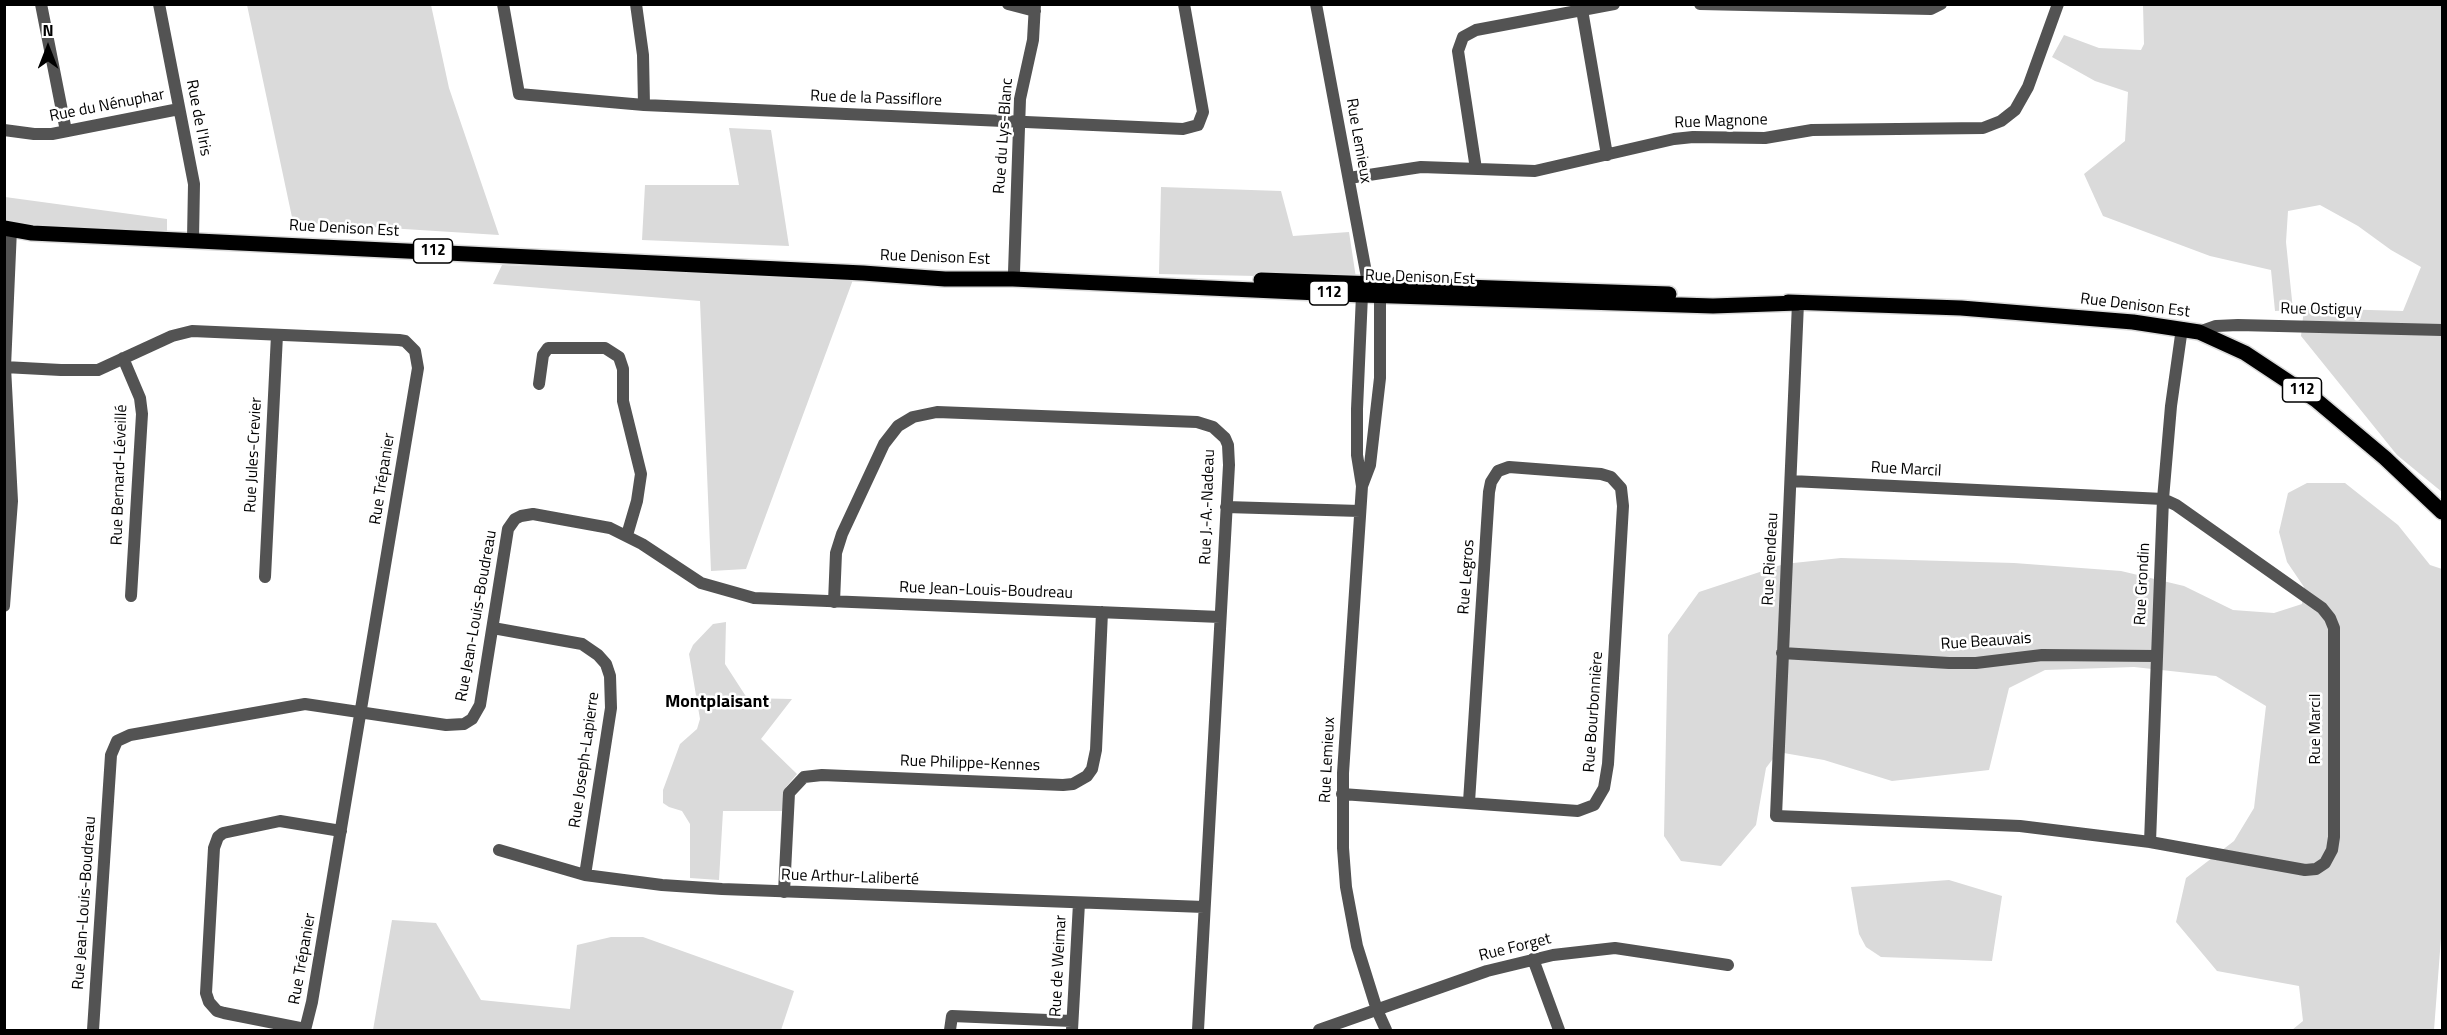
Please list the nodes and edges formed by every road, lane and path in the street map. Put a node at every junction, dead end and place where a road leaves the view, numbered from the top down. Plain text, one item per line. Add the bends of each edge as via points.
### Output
1 (41, 4) edge
2 (159, 4) edge
3 (503, 4) edge
4 (636, 4) edge
5 (1008, 4) edge
6 (1184, 4) edge
7 (1316, 4) edge
8 (1614, 4) edge
9 (1700, 4) edge
10 (1941, 4) edge
11 (2058, 4) edge
12 (1837, 6) edge
13 (1582, 7) edge
14 (1035, 8) edge
15 (644, 105) junction
16 (179, 109) junction
17 (1019, 122) junction
18 (4, 130) edge
19 (66, 131) junction
20 (1607, 154) junction
21 (1476, 169) junction
22 (1348, 178) junction
23 (8, 229) edge
24 (193, 239) junction
25 (1014, 272) junction
26 (863, 273) junction
27 (1365, 289) junction
28 (1380, 295) junction
29 (1798, 303) junction
30 (2182, 328) junction
31 (2442, 330) edge
32 (2199, 332) junction
33 (277, 335) junction
34 (123, 358) junction
35 (5, 367) edge
36 (539, 384) dead end
37 (1611, 477) joint
38 (1791, 481) junction
39 (1362, 486) junction
40 (2163, 499) junction
41 (1226, 507) junction
42 (1360, 511) junction
43 (2442, 512) edge
44 (627, 535) junction
45 (265, 577) dead end
46 (131, 596) dead end
47 (834, 602) junction
48 (4, 606) edge
49 (1102, 612) junction
50 (1220, 617) junction
51 (493, 628) junction
52 (1782, 653) junction
53 (2156, 656) junction
54 (361, 711) junction
55 (1342, 794) junction
56 (1469, 802) junction
57 (1776, 816) joint
58 (341, 831) junction
59 (2150, 842) junction
60 (499, 850) dead end
61 (585, 875) junction
62 (784, 892) junction
63 (1079, 903) junction
64 (1204, 907) junction
65 (1533, 959) junction
66 (1728, 965) dead end
67 (1377, 1010) junction
68 (1072, 1026) edge
69 (93, 1030) edge
70 (305, 1030) edge
71 (950, 1030) edge
72 (1198, 1030) edge
73 (1318, 1030) edge
74 (1386, 1030) edge
75 (1559, 1030) edge

1 - 19 street
2 - 16 street, Rue de l'Iris
3 - 15 street, Rue de la Passiflore via 519,94
4 - 15 street
5 - 14 street
6 - 17 street, Rue de la Passiflore via 1202,105 1198,125 1184,129
7 - 22 street, Rue Lemieux
8 - 13 street
9 - 12 street
10 - 12 street via 1930,9
11 - 20 street, Rue Magnone via 2028,87 2015,110 1983,128 1812,130 1765,138 1693,137
13 - 20 street
13 - 21 street via 1476,30 1462,37 1458,51
14 - 17 street, Rue du Lys-Blanc
15 - 17 street, Rue de la Passiflore
16 - 19 street, Rue du Nénuphar
16 - 24 street, Rue de l'Iris via 194,184
17 - 25 street, Rue du Lys-Blanc
18 - 19 street, Rue du Nénuphar via 34,134
20 - 21 street, Rue Magnone via 1535,171
21 - 22 street, Rue Magnone via 1421,167
22 - 27 street, Rue Lemieux
23 - 24 main road, Rue Denison Est / 112
23 - 35 street
24 - 26 main road, Rue Denison Est / 112
25 - 26 main road, Rue Denison Est
25 - 27 main road, Rue Denison Est
26 - 27 main road, Rue Denison Est / 112 via 945,279
27 - 28 main road, Rue Denison Est / 112
27 - 29 main road, Rue Denison Est via 1668,294
27 - 39 street, Rue Lemieux via 1357,409
28 - 29 main road, Rue Denison Est / 112 via 1713,306
28 - 39 street, Rue Lemieux via 1380,378 1370,465
29 - 30 main road, Rue Denison Est / 112 via 1961,308
29 - 38 street, Rue Riendeau
30 - 32 main road, Rue Denison Est / 112
30 - 40 street, Rue Grondin
31 - 32 street, Rue Ostiguy via 2238,325
32 - 43 main road, Rue Denison Est / 112 via 2244,353 2316,400
33 - 34 street, Rue Trépanier via 182,333
33 - 45 street, Rue Jules-Crevier
33 - 54 street, Rue Trépanier via 405,341 418,356
34 - 35 street, Rue Trépanier via 98,370
34 - 46 street, Rue Bernard-Léveillé via 140,398 142,414
35 - 48 street via 12,501
36 - 44 street via 543,355 548,348 605,348 619,357 623,401 641,474
37 - 56 street, Rue Legros via 1509,467 1498,471 1491,482
37 - 56 street, Rue Bourbonnière via 1621,488 1623,506 1604,788 1594,805 1578,811
38 - 40 street, Rue Marcil
38 - 52 street, Rue Riendeau
39 - 42 street, Rue Lemieux
40 - 53 street, Rue Grondin
40 - 59 street, Rue Marcil via 2322,608 2330,618 2334,628 2334,837 2325,863 2305,870
41 - 42 street
41 - 47 street, Rue J.-A.-Nadeau via 1228,445 1219,431 1206,424 920,414 898,426 884,444 842,534 836,553
41 - 50 street, Rue J.-A.-Nadeau
42 - 55 street, Rue Lemieux
44 - 47 street, Rue Jean-Louis-Boudreau via 691,578 714,588 765,599
44 - 51 street, Rue Jean-Louis-Boudreau via 602,526 539,515 515,519 508,529
47 - 49 street, Rue Jean-Louis-Boudreau
49 - 50 street, Rue Jean-Louis-Boudreau
49 - 62 street, Rue Philippe-Kennes via 1096,750 1087,776 1073,784 804,777 789,793
50 - 64 street, Rue J.-A.-Nadeau
51 - 54 street, Rue Jean-Louis-Boudreau via 480,705 472,720 446,726
51 - 61 street, Rue Joseph-Lapierre via 582,644 606,664 611,708
52 - 53 street, Rue Beauvais via 1949,663 2042,655
52 - 57 street, Rue Riendeau
53 - 59 street, Rue Grondin
54 - 58 street, Rue Trépanier
54 - 69 street, Rue Jean-Louis-Boudreau via 298,705 130,735 117,741 111,754
55 - 56 street, Rue Bourbonnière
55 - 67 street, Rue Lemieux via 1351,918
57 - 59 street, Rue Marcil via 2019,826
58 - 70 street, Rue Trépanier
58 - 70 street via 280,821 223,833 214,848 206,993 209,1002 217,1011
60 - 61 street, Rue Arthur-Laliberté
61 - 62 street, Rue Arthur-Laliberté via 662,885
62 - 63 street, Rue Arthur-Laliberté
63 - 64 street, Rue Arthur-Laliberté
63 - 68 street, Rue de Weimar
64 - 72 street, Rue J.-A.-Nadeau
65 - 66 street, Rue Forget via 1615,948
65 - 67 street, Rue Forget
65 - 75 street
67 - 73 street, Rue Forget
67 - 74 street, Rue Lemieux
68 - 71 street via 952,1016

